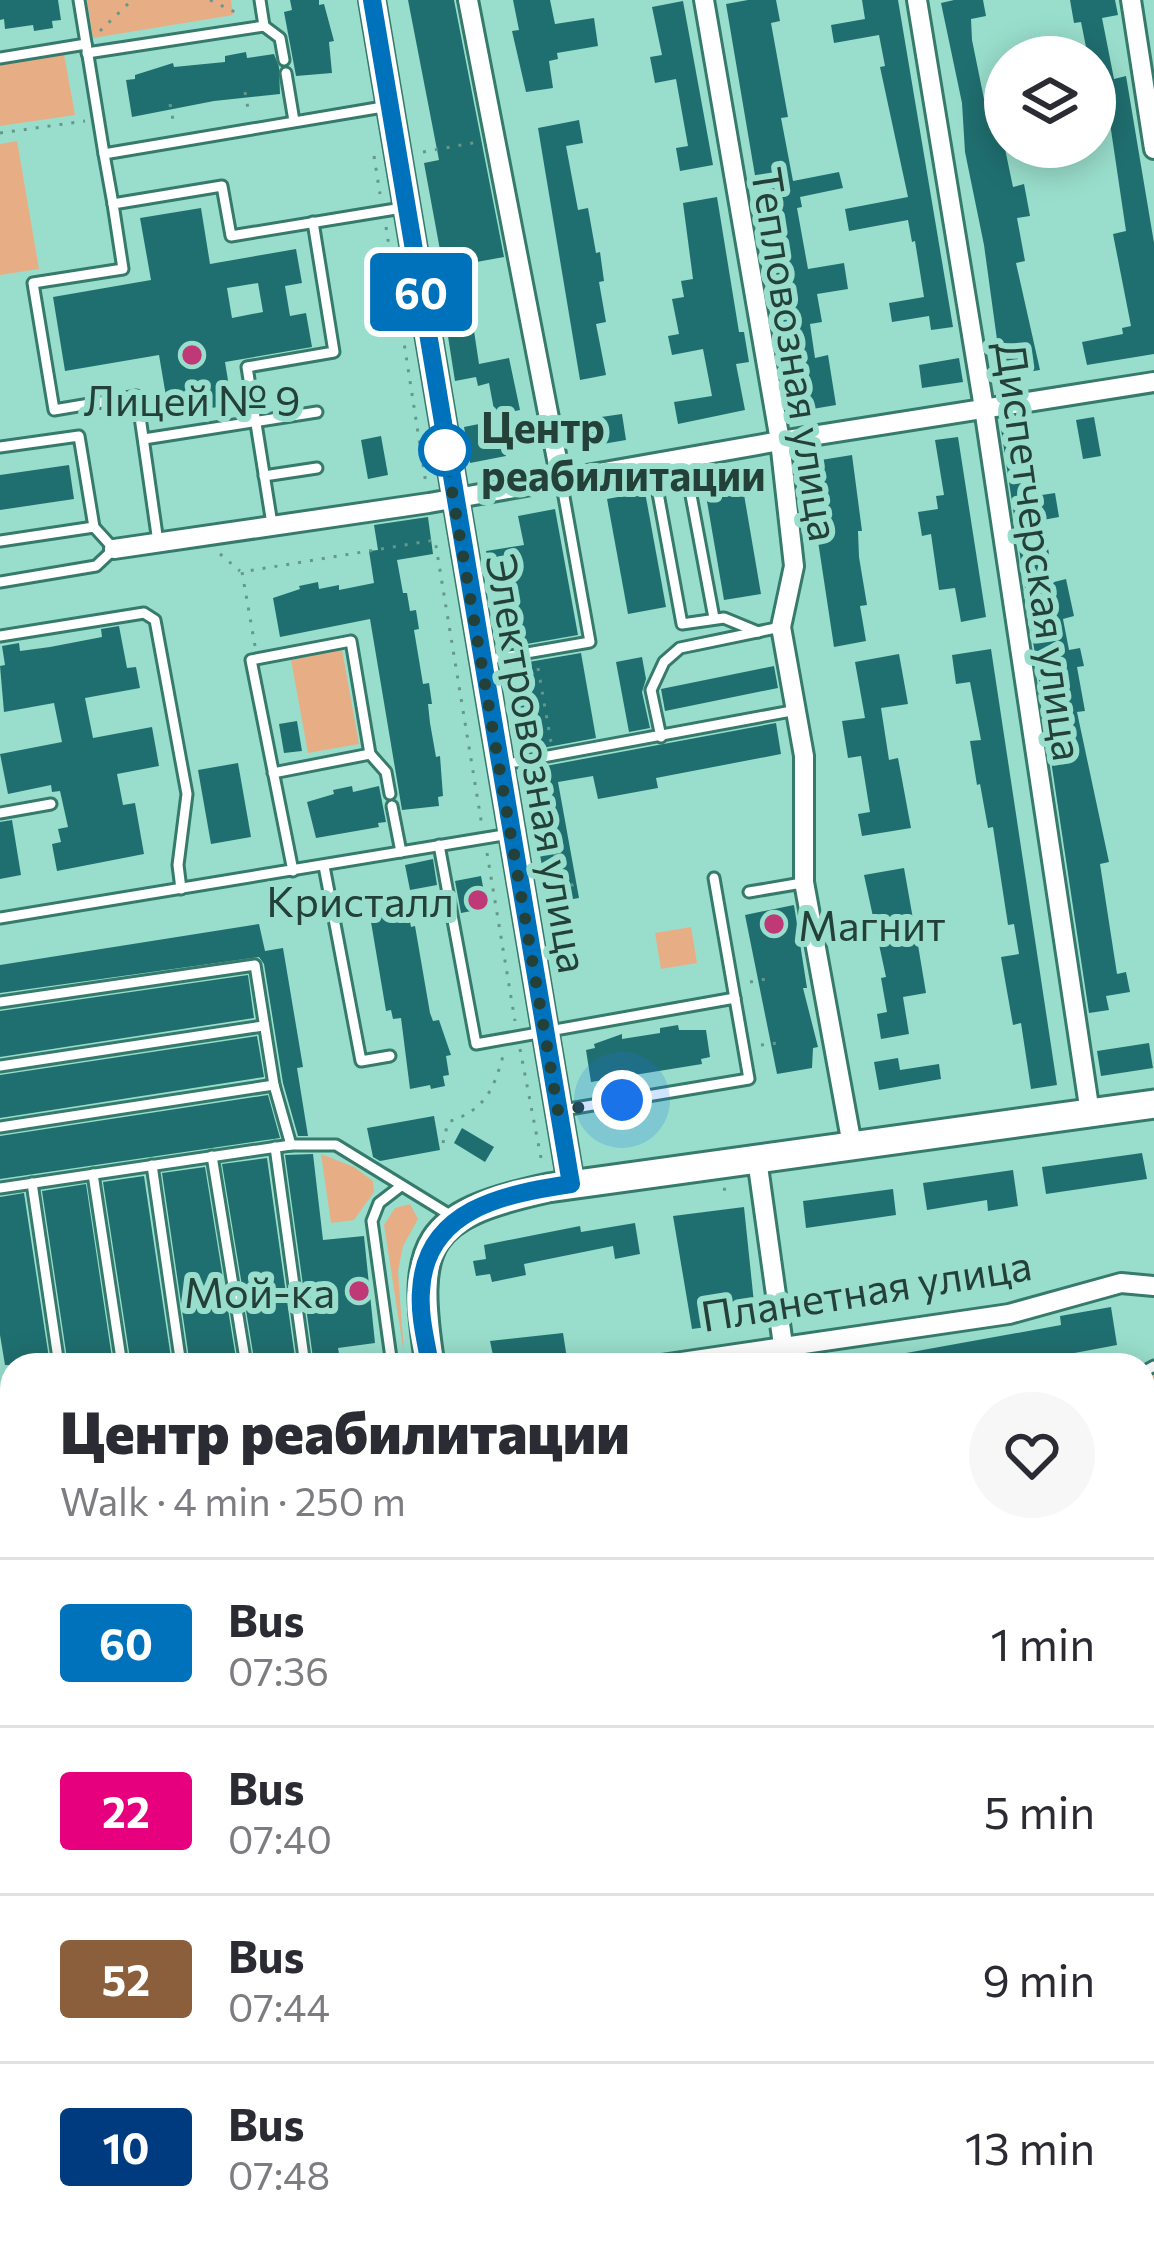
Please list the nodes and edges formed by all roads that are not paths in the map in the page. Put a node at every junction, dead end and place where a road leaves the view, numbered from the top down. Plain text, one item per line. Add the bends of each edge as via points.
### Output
1 (79, 0) edge
2 (260, 0) edge
3 (372, 0) edge
4 (468, 0) edge
5 (704, 0) edge
6 (917, 0) edge
7 (1131, 0) edge
8 (264, 26) junction
9 (87, 48) junction
10 (0, 58) edge
11 (284, 60) dead end
12 (286, 73) dead end
13 (388, 106) junction
14 (294, 121) junction
15 (1154, 148) edge
16 (104, 154) junction
17 (113, 204) junction
18 (407, 208) junction
19 (313, 222) junction
20 (1154, 382) edge
21 (985, 408) junction
22 (317, 412) dead end
23 (255, 422) junction
24 (144, 439) junction
25 (780, 441) junction
26 (0, 447) edge
27 (684, 458) junction
28 (652, 464) junction
29 (317, 468) dead end
30 (264, 476) junction
31 (561, 480) junction
32 (441, 500) junction
33 (272, 526) junction
34 (94, 527) junction
35 (0, 541) edge
36 (158, 542) junction
37 (114, 549) junction
38 (0, 582) edge
39 (714, 618) junction
40 (782, 627) junction
41 (758, 632) junction
42 (0, 636) edge
43 (498, 658) dead end
44 (797, 710) junction
45 (661, 737) junction
46 (370, 754) junction
47 (516, 762) dead end
48 (273, 772) junction
49 (51, 804) dead end
50 (0, 813) edge
51 (512, 833) junction
52 (439, 845) junction
53 (401, 852) junction
54 (325, 866) junction
55 (293, 872) junction
56 (714, 878) dead end
57 (805, 882) junction
58 (181, 889) junction
59 (749, 892) dead end
60 (0, 918) edge
61 (735, 998) junction
62 (0, 1002) edge
63 (263, 1026) junction
64 (545, 1030) junction
65 (390, 1056) dead end
66 (0, 1066) edge
67 (274, 1084) junction
68 (1154, 1104) edge
69 (558, 1111) junction
70 (1090, 1113) junction
71 (0, 1127) edge
72 (291, 1144) junction
73 (852, 1145) junction
74 (275, 1147) junction
75 (212, 1156) junction
76 (757, 1159) junction
77 (152, 1165) junction
78 (94, 1174) junction
79 (32, 1183) junction
80 (401, 1186) junction
81 (559, 1186) junction
82 (0, 1188) edge
83 (455, 1218) junction
84 (1154, 1286) edge
85 (784, 1345) junction
86 (57, 1353) edge
87 (120, 1353) edge
88 (179, 1353) edge
89 (244, 1353) edge
90 (303, 1353) edge
91 (390, 1353) edge
92 (428, 1353) edge
93 (735, 1353) edge

1 - 9 lane
2 - 8 lane
3 - 13 street, Электровозная улица
4 - 31 street
5 - 25 street, Тепловозная улица
6 - 21 street, Диспетчерская улица
7 - 15 street
8 - 9 lane
8 - 11 lane via 280,38
9 - 10 lane
9 - 16 lane
12 - 14 lane
13 - 14 lane
13 - 18 street, Электровозная улица
14 - 16 lane
16 - 17 lane
17 - 19 lane via 222,186 231,236
17 - 24 lane via 123,269 33,284 54,410 137,396
18 - 19 lane
18 - 32 street, Электровозная улица
19 - 23 lane via 334,352 247,368
20 - 21 street
21 - 25 street
21 - 70 street, Диспетчерская улица
22 - 23 lane
23 - 24 lane
23 - 30 lane
24 - 36 lane
25 - 27 street
25 - 40 street, Тепловозная улица via 794,566
26 - 34 lane via 79,436
27 - 28 street
27 - 39 lane
28 - 31 street
28 - 39 lane via 682,624
29 - 30 lane
30 - 33 lane
31 - 32 street
31 - 43 lane via 590,642
32 - 33 street
32 - 51 street, Электровозная улица
33 - 36 street
34 - 35 lane
34 - 37 lane
36 - 37 street
37 - 38 lane via 96,566
39 - 41 lane
40 - 41 lane
40 - 44 street, Тепловозная улица
41 - 45 lane via 671,654 651,689
42 - 58 lane via 144,613 155,620 187,794
44 - 45 lane
44 - 57 street, Тепловозная улица
45 - 47 lane
46 - 48 lane
46 - 48 lane via 351,640 251,660
46 - 53 lane via 386,772
48 - 55 lane
49 - 50 lane
51 - 52 lane
51 - 64 street, Электровозная улица
52 - 53 lane
52 - 64 lane via 476,1044
53 - 54 lane
54 - 55 lane
54 - 65 lane via 362,1061
55 - 58 lane
56 - 61 lane
57 - 59 lane
57 - 73 street, Тепловозная улица
58 - 60 lane
61 - 64 lane
61 - 69 lane via 749,1078
62 - 63 lane via 255,965
63 - 66 lane
63 - 67 lane
64 - 69 street, Электровозная улица
67 - 71 lane
67 - 72 lane
68 - 70 main road
69 - 81 street, Электровозная улица
70 - 73 main road
72 - 74 lane
72 - 80 lane via 336,1145
73 - 76 main road
74 - 75 lane
74 - 90 lane
75 - 77 lane
75 - 89 lane
76 - 81 main road
76 - 85 street
77 - 78 lane
77 - 88 lane
78 - 79 lane
78 - 87 lane
79 - 82 lane
79 - 86 lane
80 - 83 lane
80 - 91 lane via 372,1221
81 - 83 main road via 499,1198
83 - 92 main road via 438,1236 421,1290
84 - 85 street, Планетная улица via 1121,1283 1009,1314
85 - 93 street, Планетная улица

